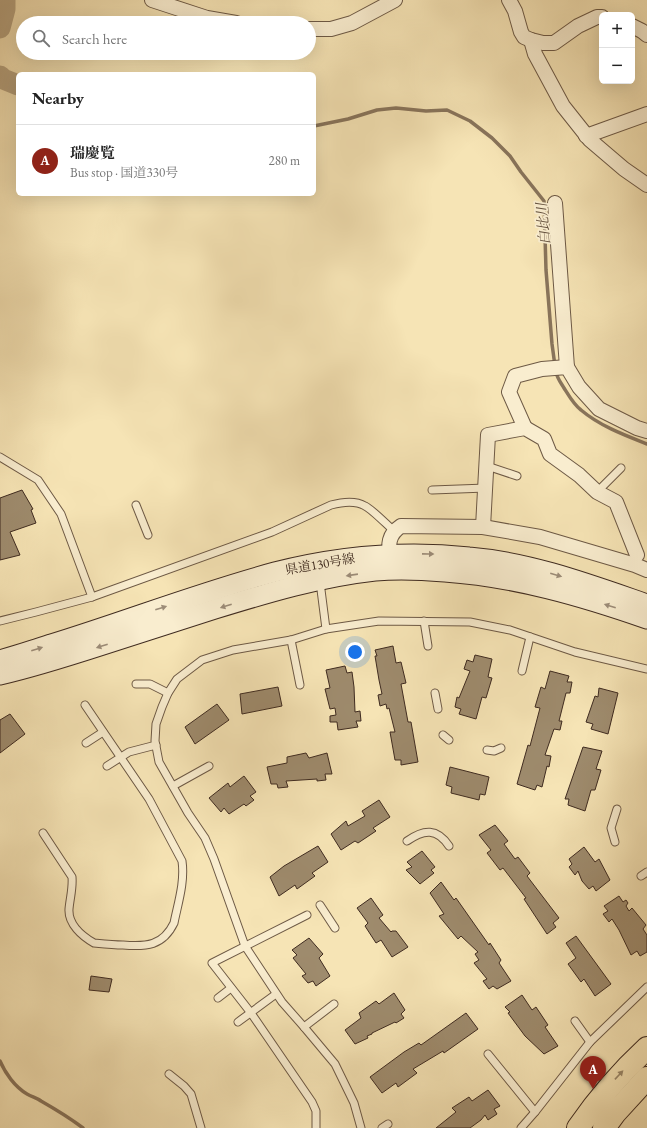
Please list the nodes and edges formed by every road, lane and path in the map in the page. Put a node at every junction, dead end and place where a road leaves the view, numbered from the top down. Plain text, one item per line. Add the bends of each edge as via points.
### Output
1 (152, 0) edge
2 (395, 0) edge
3 (510, 0) edge
4 (186, 5) edge
5 (204, 16) edge
6 (599, 17) edge
7 (635, 28) edge
8 (316, 29) edge
9 (647, 34) edge
10 (531, 40) junction
11 (647, 114) edge
12 (586, 136) junction
13 (647, 185) edge
14 (555, 203) dead end
15 (565, 367) junction
16 (525, 428) junction
17 (647, 430) edge
18 (0, 457) edge
19 (487, 466) junction
20 (621, 468) dead end
21 (517, 476) dead end
22 (486, 488) junction
23 (432, 490) dead end
24 (597, 492) junction
25 (136, 505) dead end
26 (483, 527) junction
27 (394, 531) junction
28 (148, 535) dead end
29 (642, 560) edge
30 (390, 563) junction
31 (318, 572) junction
32 (92, 597) junction
33 (647, 604) edge
34 (647, 619) edge
35 (0, 621) edge
36 (424, 621) junction
37 (326, 629) junction
38 (530, 637) junction
39 (291, 640) junction
40 (428, 646) dead end
41 (0, 660) edge
42 (647, 669) edge
43 (522, 671) dead end
44 (0, 675) edge
45 (136, 684) dead end
46 (300, 685) dead end
47 (168, 693) junction
48 (435, 693) dead end
49 (85, 705) dead end
50 (438, 709) dead end
51 (103, 732) junction
52 (86, 743) dead end
53 (156, 745) junction
54 (501, 748) dead end
55 (487, 750) dead end
56 (120, 758) junction
57 (107, 766) dead end
58 (210, 766) dead end
59 (173, 786) junction
60 (617, 809) dead end
61 (43, 833) dead end
62 (408, 841) dead end
63 (614, 842) dead end
64 (449, 846) dead end
65 (320, 905) dead end
66 (307, 916) dead end
67 (335, 928) dead end
68 (245, 946) junction
69 (647, 987) edge
70 (231, 988) junction
71 (276, 994) junction
72 (218, 998) dead end
73 (334, 1004) dead end
74 (251, 1013) junction
75 (575, 1021) dead end
76 (238, 1022) dead end
77 (304, 1027) junction
78 (590, 1042) junction
79 (647, 1048) edge
80 (488, 1054) dead end
81 (169, 1074) dead end
82 (647, 1078) edge
83 (535, 1112) junction
84 (201, 1128) edge
85 (316, 1128) edge
86 (361, 1128) edge
87 (521, 1128) edge
88 (578, 1128) edge
89 (604, 1128) edge

1 - 4 street
2 - 8 street via 352,23 331,29
3 - 10 street via 521,32 524,37
4 - 5 street
6 - 10 street via 578,26 554,43
7 - 9 street
10 - 12 street via 535,54 563,106
11 - 12 street
12 - 13 street
14 - 15 street
15 - 16 street via 542,369 516,376 509,392
15 - 17 street via 599,409
16 - 19 street via 488,436
16 - 24 street via 544,439 550,454
18 - 32 lane via 38,480 61,514
19 - 21 lane
19 - 22 street
20 - 24 lane
22 - 23 lane
22 - 26 street
24 - 29 street via 616,502
25 - 28 lane
26 - 27 street via 401,526
26 - 29 street
27 - 30 street via 389,541
27 - 32 lane via 366,506 356,503 331,505 272,532
30 - 31 main road, 県道130号線 via 375,571
30 -> 33 main road, 県道130号線 via 430,554 470,557 525,566
34 -> 30 main road, 県道130号線 via 523,582 430,571
31 - 37 lane
41 -> 31 main road, 県道130号線 via 277,572
31 -> 44 main road, 県道130号線 via 282,589 68,657
32 - 35 lane
36 - 37 lane via 379,621
36 - 38 lane via 470,622
36 - 40 lane
37 - 39 lane
38 - 42 lane via 575,652
38 - 43 lane
39 - 46 lane
39 - 47 lane via 233,650 202,660 177,679
45 - 47 lane via 150,684
47 - 53 lane via 156,724
48 - 50 lane
49 - 51 lane
51 - 52 lane
51 - 56 lane
53 - 56 lane via 140,748
53 - 59 lane via 160,762
54 - 55 lane
56 - 57 lane
56 - 61 lane via 149,799 182,861 183,878 174,923 167,934 151,945 140,946 94,943 87,940 71,920 69,910 72,877
58 - 59 lane
59 - 68 lane via 205,838
60 - 63 lane via 612,828
62 - 64 lane via 429,832 437,834
65 - 67 lane
66 - 68 lane
68 - 70 lane via 212,963
68 - 71 lane
69 - 78 lane
70 - 72 lane
70 - 74 lane
71 - 74 lane
71 - 77 lane
73 - 77 lane
74 - 76 lane
74 - 85 lane via 312,1102 316,1111
75 - 78 lane
77 - 86 lane via 335,1064 354,1103
78 - 83 lane
88 -> 79 highway via 617,1077
80 - 83 lane
81 - 84 lane via 191,1094
82 - 89 highway
83 - 87 lane

